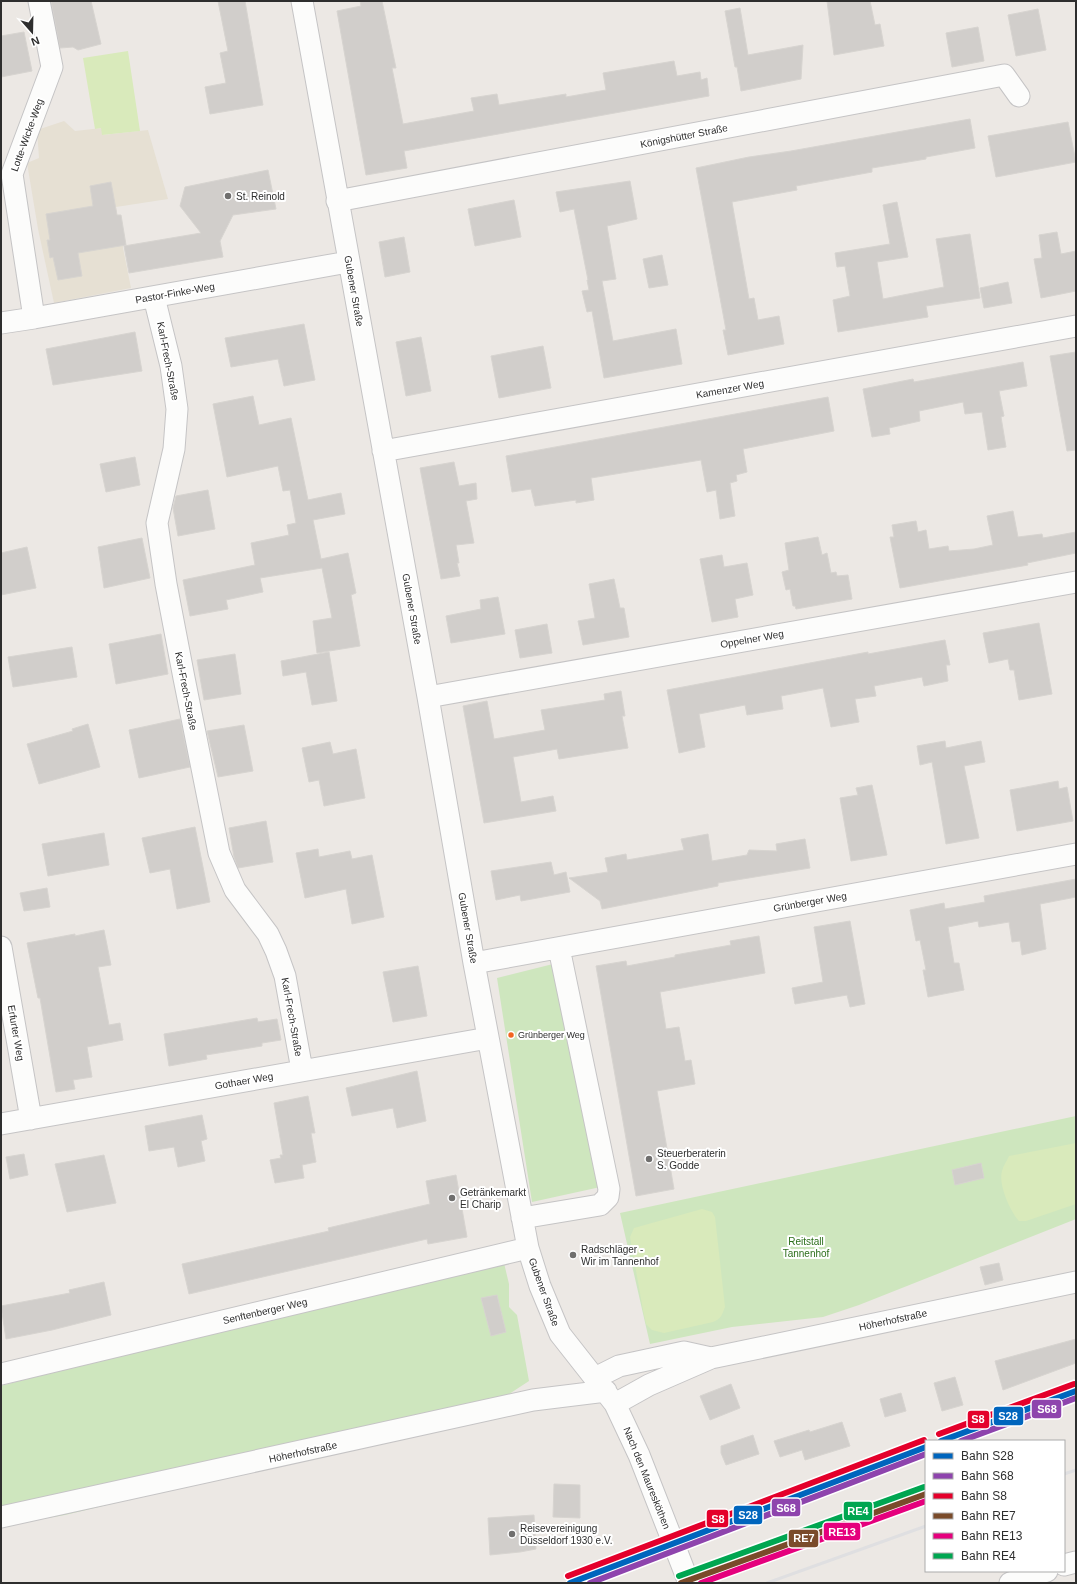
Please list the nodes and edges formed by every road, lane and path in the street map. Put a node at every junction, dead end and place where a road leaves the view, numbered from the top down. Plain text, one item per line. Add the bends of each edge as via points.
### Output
1 (39, 1) edge
2 (302, 1) edge
3 (1019, 96) dead end
4 (337, 202) junction
5 (348, 262) junction
6 (154, 297) junction
7 (34, 318) junction
8 (1, 322) edge
9 (1076, 326) edge
10 (383, 451) junction
11 (1076, 582) edge
12 (428, 697) junction
13 (1076, 854) edge
14 (1, 947) edge
15 (559, 948) junction
16 (474, 963) junction
17 (488, 1038) junction
18 (302, 1070) junction
19 (31, 1119) junction
20 (1, 1124) edge
21 (522, 1218) junction
22 (528, 1248) junction
23 (1076, 1282) edge
24 (711, 1358) junction
25 (1, 1374) edge
26 (605, 1391) junction
27 (1, 1517) edge
28 (1076, 1562) edge
29 (1065, 1566) edge
30 (1044, 1572) edge
31 (689, 1583) edge
32 (1010, 1583) edge

1 - 7 street, Lotte-Wicke-Weg via 52,67 12,174
2 - 4 street, Gubener Straße
3 - 4 street, Königshütter Straße via 1004,75
4 - 5 street, Gubener Straße
5 - 6 street, Pastor-Finke-Weg
5 - 10 street, Gubener Straße
6 - 7 street, Pastor-Finke-Weg
6 - 18 street, Karl-Frech-Straße via 171,366 177,409 174,449 157,523 181,662 218,853 235,890 268,934 276,951 285,976
7 - 8 street, Pastor-Finke-Weg
9 - 10 street, Kamenzer Weg
10 - 12 street, Gubener Straße
11 - 12 street, Oppelner Weg
12 - 16 street, Gubener Straße
13 - 15 street, Grünberger Weg
14 - 19 street, Erfurter Weg
15 - 16 street, Grünberger Weg
15 - 21 street via 609,1190 608,1197 600,1205
16 - 17 street, Gubener Straße
17 - 18 street, Gothaer Weg
17 - 21 street, Gubener Straße
18 - 19 street, Gothaer Weg
19 - 20 street, Gothaer Weg
21 - 22 street, Gubener Straße
22 - 25 street, Senftenberger Weg
22 - 26 street, Gubener Straße via 542,1292 560,1334
23 - 24 street, Höherhofstraße
24 - 26 street, Höherhofstraße via 649,1385
24 - 26 street, Höherhofstraße via 684,1352 619,1366
26 - 27 street, Höherhofstraße via 533,1400
26 - 31 street, Nach den Mauresköthen via 639,1455
28 - 29 street
30 - 32 street

